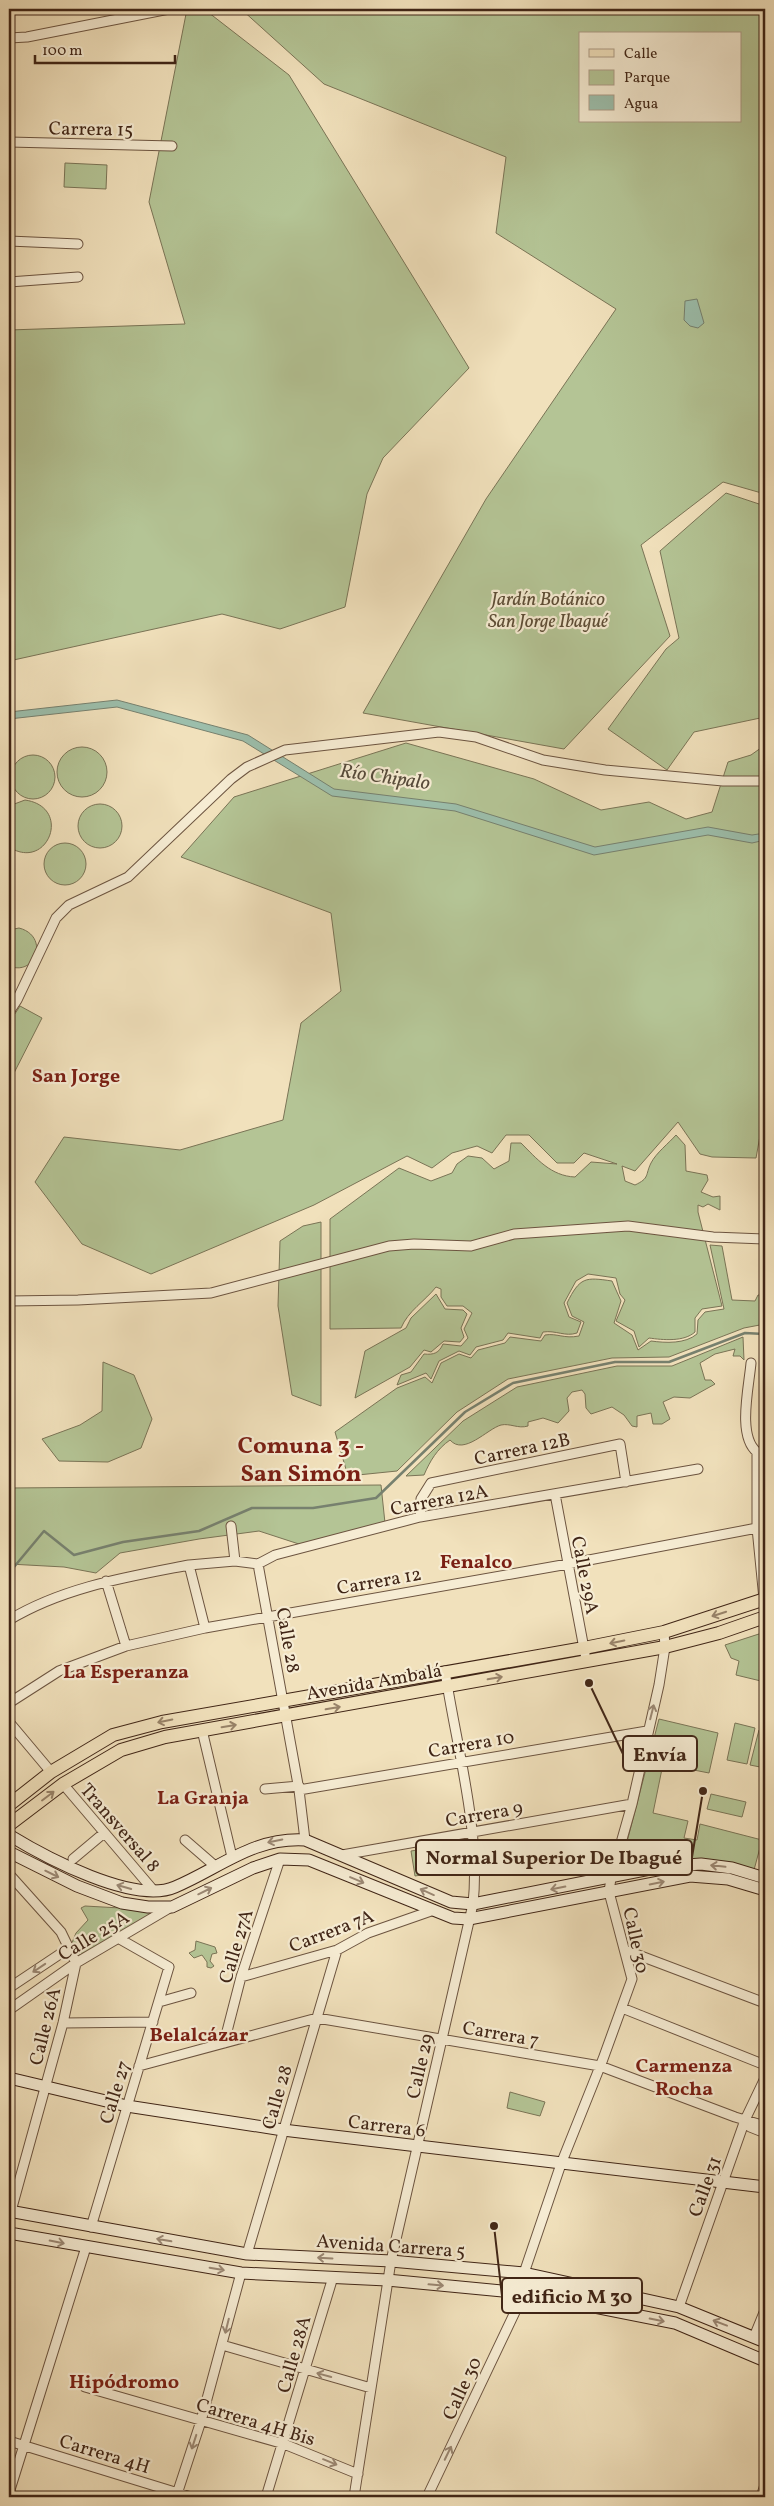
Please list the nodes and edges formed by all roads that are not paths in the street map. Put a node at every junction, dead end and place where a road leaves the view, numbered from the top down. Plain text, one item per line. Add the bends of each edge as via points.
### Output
1 (169, 9) edge
2 (9, 38) edge
3 (9, 142) edge
4 (172, 146) dead end
5 (9, 241) edge
6 (78, 244) dead end
7 (78, 277) dead end
8 (9, 282) edge
9 (765, 781) edge
10 (11, 1008) edge
11 (765, 1239) edge
12 (9, 1301) edge
13 (751, 1363) dead end
14 (761, 1451) edge
15 (698, 1469) dead end
16 (626, 1482) junction
17 (555, 1494) junction
18 (420, 1518) junction
19 (231, 1526) dead end
20 (757, 1528) junction
21 (235, 1561) junction
22 (258, 1564) junction
23 (568, 1564) junction
24 (189, 1565) junction
25 (106, 1581) junction
26 (765, 1599) edge
27 (269, 1616) junction
28 (765, 1617) edge
29 (9, 1620) edge
30 (206, 1628) junction
31 (664, 1632) junction
32 (126, 1646) junction
33 (665, 1647) junction
34 (585, 1655) junction
35 (445, 1671) junction
36 (447, 1687) junction
37 (282, 1700) junction
38 (9, 1702) edge
39 (285, 1716) junction
40 (9, 1722) edge
41 (202, 1730) junction
42 (647, 1731) junction
43 (460, 1761) junction
44 (51, 1772) junction
45 (63, 1784) junction
46 (299, 1788) junction
47 (265, 1789) dead end
48 (632, 1804) junction
49 (9, 1805) edge
50 (9, 1825) edge
51 (471, 1832) junction
52 (104, 1833) junction
53 (9, 1835) edge
54 (185, 1840) dead end
55 (304, 1840) junction
56 (9, 1852) edge
57 (342, 1855) junction
58 (232, 1857) junction
59 (73, 1858) dead end
60 (280, 1859) junction
61 (215, 1866) junction
62 (9, 1874) edge
63 (611, 1878) junction
64 (765, 1878) edge
65 (765, 1890) edge
66 (154, 1892) junction
67 (609, 1892) junction
68 (473, 1904) junction
69 (172, 1907) junction
70 (431, 1911) junction
71 (469, 1919) junction
72 (118, 1938) junction
73 (69, 1948) junction
74 (337, 1950) junction
75 (625, 1950) junction
76 (76, 1963) junction
77 (241, 1978) junction
78 (9, 1988) edge
79 (191, 1993) dead end
80 (159, 2002) junction
81 (765, 2003) edge
82 (622, 2008) junction
83 (9, 2010) edge
84 (317, 2018) junction
85 (153, 2022) junction
86 (63, 2023) junction
87 (442, 2040) junction
88 (224, 2044) junction
89 (765, 2064) edge
90 (139, 2066) junction
91 (600, 2066) junction
92 (9, 2078) edge
93 (765, 2078) edge
94 (46, 2088) junction
95 (127, 2106) junction
96 (744, 2122) junction
97 (765, 2126) edge
98 (284, 2130) junction
99 (765, 2133) edge
100 (418, 2147) junction
101 (561, 2164) junction
102 (722, 2181) junction
103 (765, 2187) edge
104 (10, 2211) edge
105 (91, 2227) junction
106 (9, 2233) edge
107 (86, 2247) junction
108 (247, 2254) junction
109 (391, 2261) junction
110 (524, 2273) junction
111 (241, 2274) junction
112 (333, 2277) junction
113 (387, 2280) junction
114 (524, 2293) junction
115 (679, 2307) junction
116 (765, 2310) edge
117 (754, 2337) junction
118 (765, 2342) edge
119 (222, 2345) junction
120 (765, 2361) edge
121 (305, 2370) junction
122 (86, 2387) dead end
123 (371, 2388) junction
124 (201, 2421) junction
125 (9, 2441) edge
126 (284, 2444) junction
127 (25, 2446) junction
128 (358, 2474) junction
129 (765, 2485) edge
130 (9, 2494) edge
131 (177, 2495) edge
132 (191, 2497) edge
133 (266, 2497) edge
134 (354, 2497) edge
135 (427, 2497) edge
136 (763, 2497) edge

1 - 2 street
3 - 4 street, Carrera 15
5 - 6 street
7 - 8 street
9 - 10 street via 723,781 606,770 544,760 476,737 438,732 285,750 247,767 128,877 69,905 56,918
11 - 12 street via 713,1237 628,1226 514,1234 471,1246 389,1246 211,1292
13 - 14 street via 745,1429 750,1446
14 - 20 street
15 - 16 street, Carrera 12A
16 - 17 street, Carrera 12A
16 - 18 street, Carrera 12B via 620,1444 431,1483 421,1499
17 - 18 street, Carrera 12A
17 - 23 street, Calle 29A
18 - 22 street, Carrera 12A via 275,1555
19 - 21 street
20 - 23 street, Carrera 12
20 - 26 street
21 - 22 street
21 - 24 street
22 - 27 street, Calle 28
23 - 27 street, Carrera 12
23 - 34 street, Calle 29A
24 - 25 street
24 - 30 street
25 - 29 street via 52,1598
25 - 32 street
26 -> 31 main road, Avenida Ambalá
27 - 30 street, Carrera 12
27 - 37 street, Calle 28
28 - 33 main road, Avenida Ambalá
30 - 32 street, Carrera 12
31 - 33 street, Calle 30
31 -> 34 main road, Avenida Ambalá
32 - 38 street, Carrera 12 via 59,1671
33 - 34 main road, Avenida Ambalá
42 -> 33 street, Calle 30
34 - 35 main road, Avenida Ambalá
36 -> 34 main road, Avenida Ambalá
35 - 36 street, Calle 29
35 - 37 main road, Avenida Ambalá
39 -> 36 main road, Avenida Ambalá
36 - 43 street, Calle 29
37 - 39 street, Calle 28
37 -> 44 main road, Avenida Ambalá via 162,1722 113,1735
41 -> 39 main road, Avenida Ambalá
39 - 46 street, Calle 28
40 - 44 street
41 - 45 main road, Avenida Ambalá via 121,1750
41 - 58 street
42 - 43 street, Carrera 10
42 - 48 street, Calle 30
43 - 46 street, Carrera 10
43 - 51 street, Calle 29
44 - 49 main road, Avenida Ambalá
50 -> 45 main road, Avenida Ambalá
45 - 52 street, Transversal 8
46 - 47 street, Carrera 10
46 - 55 street, Calle 28
48 - 51 street, Carrera 9
48 - 63 street, Calle 30
51 - 57 street, Carrera 9
51 - 68 street, Calle 29 via 476,1880
52 - 59 street
52 - 66 street, Transversal 8
66 -> 53 main road via 130,1889 87,1875
54 - 61 street
55 - 57 main road
55 -> 58 main road via 284,1839 266,1843
56 -> 69 main road via 77,1886 122,1903
68 -> 57 main road via 451,1902
58 - 61 main road
69 -> 60 main road via 253,1868
60 -> 70 main road via 309,1860
60 - 77 street, Calle 27A
61 - 66 main road via 173,1888
62 - 73 street via 61,1932
64 -> 63 main road via 732,1868 701,1864 660,1867
63 - 67 street, Calle 30
63 -> 68 main road
67 -> 65 main road via 690,1876 728,1879
67 - 71 main road
67 - 75 street, Calle 30
68 - 71 street, Calle 29
69 - 72 street, Calle 25A
70 - 71 main road
70 - 74 street, Carrera 7A via 368,1934
71 - 87 street, Calle 29
72 - 76 street, Calle 25A
72 - 80 street, Calle 27 via 170,1966
73 - 76 street
73 -> 78 street, Calle 25A
74 - 77 street, Carrera 7A
74 - 84 street, Calle 28
75 - 81 street
75 - 82 street, Calle 30 via 632,1979
76 - 83 street, Calle 25A
76 - 86 street, Calle 26A
77 - 88 street, Calle 27A
79 - 80 street
80 - 85 street, Calle 27
82 - 89 street
82 - 91 street, Calle 30
84 - 87 street, Carrera 7
84 - 88 street, Carrera 7
84 - 98 street, Calle 28
85 - 86 street
85 - 90 street, Calle 27
86 - 94 street, Calle 26A
87 - 91 street, Carrera 7
87 - 100 street, Calle 29
88 - 90 street, Carrera 7
90 - 95 street, Calle 27
91 - 96 street, Carrera 7
91 - 101 street, Calle 30
92 - 94 main road, Carrera 6
93 - 96 street, Calle 31
94 - 95 main road, Carrera 6
94 - 104 street, Calle 26A
95 - 98 main road, Carrera 6
95 - 105 street, Calle 27
96 - 97 street, Carrera 7
96 - 99 street, Carrera 7
96 - 102 street, Calle 31
98 - 100 main road, Carrera 6
98 - 108 street, Calle 28
100 - 101 main road, Carrera 6
100 - 109 street, Calle 29
101 - 102 main road, Carrera 6
101 - 110 street, Calle 30
102 - 103 main road, Carrera 6
102 - 115 street, Calle 31
104 - 105 main road, Avenida Carrera 5
108 -> 105 main road, Avenida Carrera 5
106 -> 107 main road, Avenida Carrera 5
107 -> 111 main road, Avenida Carrera 5
107 - 127 street
109 -> 108 main road, Avenida Carrera 5
109 - 110 main road, Avenida Carrera 5
109 - 113 street, Calle 29
110 - 115 main road, Avenida Carrera 5
111 - 112 main road, Avenida Carrera 5
111 -> 119 street
112 - 113 main road, Avenida Carrera 5
112 - 121 street, Calle 28A
113 -> 114 main road, Avenida Carrera 5
113 - 123 street, Calle 29
114 -> 120 main road, Avenida Carrera 5 via 675,2323
135 -> 114 street, Calle 30
117 -> 115 main road, Avenida Carrera 5
116 - 117 street
117 - 118 main road, Avenida Carrera 5
119 - 121 street
119 - 124 street
123 -> 121 street
121 - 126 street, Calle 28A
122 - 124 street, Carrera 4H Bis
123 - 128 street, Calle 29
124 - 126 street, Carrera 4H Bis
124 -> 131 street
125 - 127 street, Carrera 4H
126 -> 128 street, Carrera 4H Bis
126 - 133 street, Calle 28A
127 - 130 street
127 - 131 street, Carrera 4H
128 - 134 street, Calle 29
129 - 136 street
131 - 132 street, Carrera 4H

